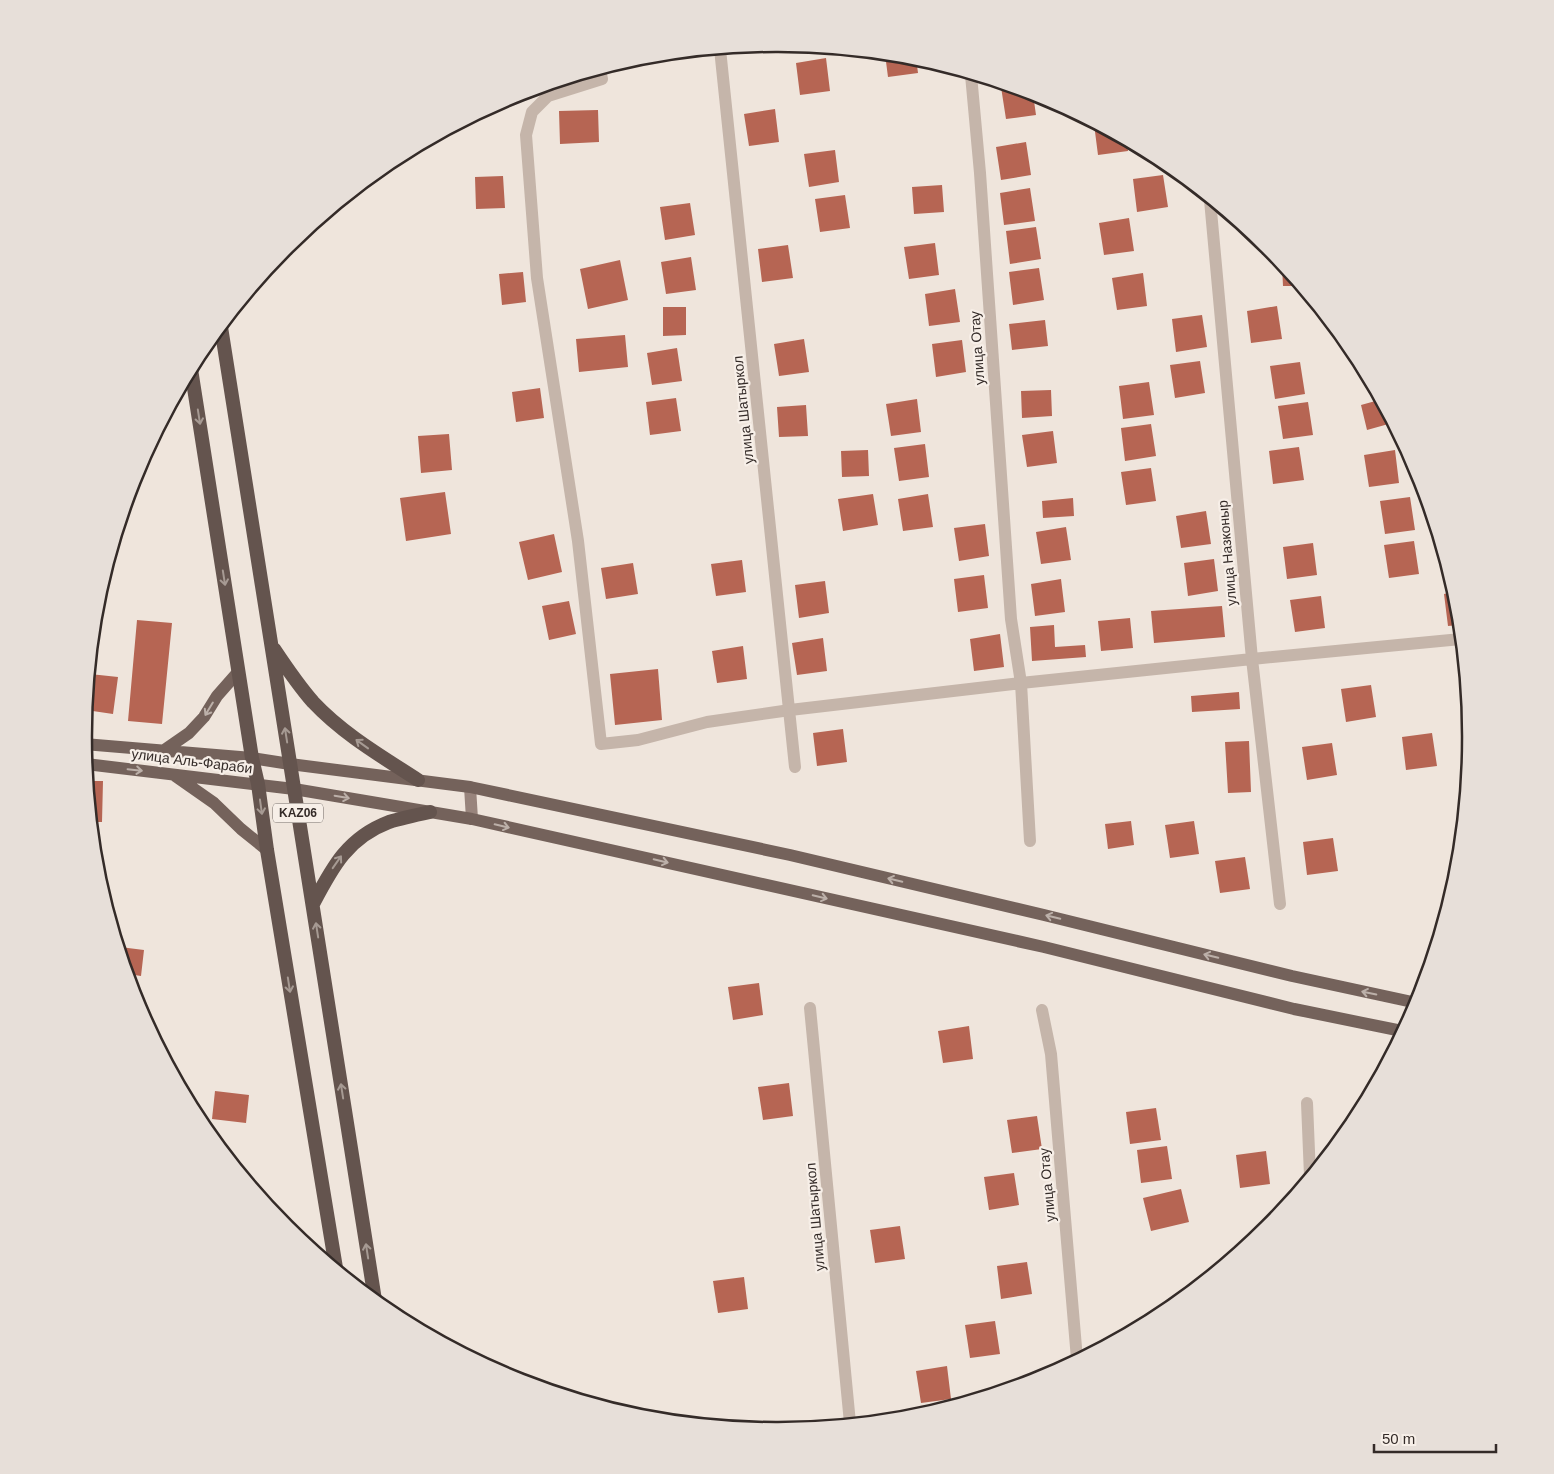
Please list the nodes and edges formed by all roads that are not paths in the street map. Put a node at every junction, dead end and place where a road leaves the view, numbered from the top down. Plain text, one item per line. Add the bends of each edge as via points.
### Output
1 (721, 55) edge
2 (601, 76) edge
3 (972, 81) edge
4 (1211, 208) edge
5 (222, 336) edge
6 (193, 381) edge
7 (1455, 640) edge
8 (271, 644) junction
9 (1252, 659) junction
10 (238, 670) junction
11 (1021, 683) junction
12 (790, 710) junction
13 (92, 745) edge
14 (163, 751) junction
15 (252, 758) junction
16 (290, 764) junction
17 (93, 765) edge
18 (795, 767) dead end
19 (172, 774) junction
20 (418, 780) junction
21 (258, 784) junction
22 (470, 787) junction
23 (294, 789) junction
24 (430, 812) junction
25 (472, 819) junction
26 (1030, 841) dead end
27 (267, 850) junction
28 (313, 904) junction
29 (1280, 904) dead end
30 (1408, 1001) edge
31 (810, 1008) dead end
32 (1042, 1010) dead end
33 (1396, 1030) edge
34 (1307, 1103) dead end
35 (1310, 1167) edge
36 (335, 1259) edge
37 (373, 1289) edge
38 (1076, 1353) edge
39 (849, 1418) edge

1 - 12 street, улица Шатыркол
2 - 12 street via 602,79 548,96 532,112 526,135 537,278 578,541 601,744 638,740 707,722
3 - 11 street, улица Отау via 1011,619
4 - 9 street, улица Назконыр
5 - 8 highway, KАZ06
6 -> 10 highway, KАZ06
7 - 9 street
16 -> 8 highway, KАZ06
20 -> 8 highway via 363,744 313,702
9 - 11 street
9 - 29 street, улица Назконыр
10 -> 14 main road via 204,717 189,733
10 - 15 highway, KАZ06
11 - 12 street
11 - 26 street, улица Отау
12 - 18 street, улица Шатыркол
13 - 14 main road, улица Аль-Фараби
14 - 15 main road, улица Аль-Фараби
15 - 16 main road, улица Аль-Фараби
15 - 21 highway, KАZ06
16 - 20 main road, улица Аль-Фараби
16 - 23 highway, KАZ06
17 -> 19 main road, улица Аль-Фараби
19 - 21 main road, улица Аль-Фараби
19 - 27 main road via 214,803
20 - 22 main road, улица Аль-Фараби
21 - 23 main road, улица Аль-Фараби
21 -> 27 highway, KАZ06
22 - 25 main road
30 -> 22 main road, улица Аль-Фараби via 790,855
23 -> 24 main road, улица Аль-Фараби
23 - 28 highway, KАZ06
24 - 25 main road, улица Аль-Фараби
28 -> 24 highway via 338,859 361,836 390,822
25 -> 33 main road, улица Аль-Фараби
27 -> 36 highway, KАZ06
37 -> 28 highway, KАZ06
31 - 39 street, улица Шатыркол
32 - 38 street, улица Отау via 1051,1054
34 - 35 street

